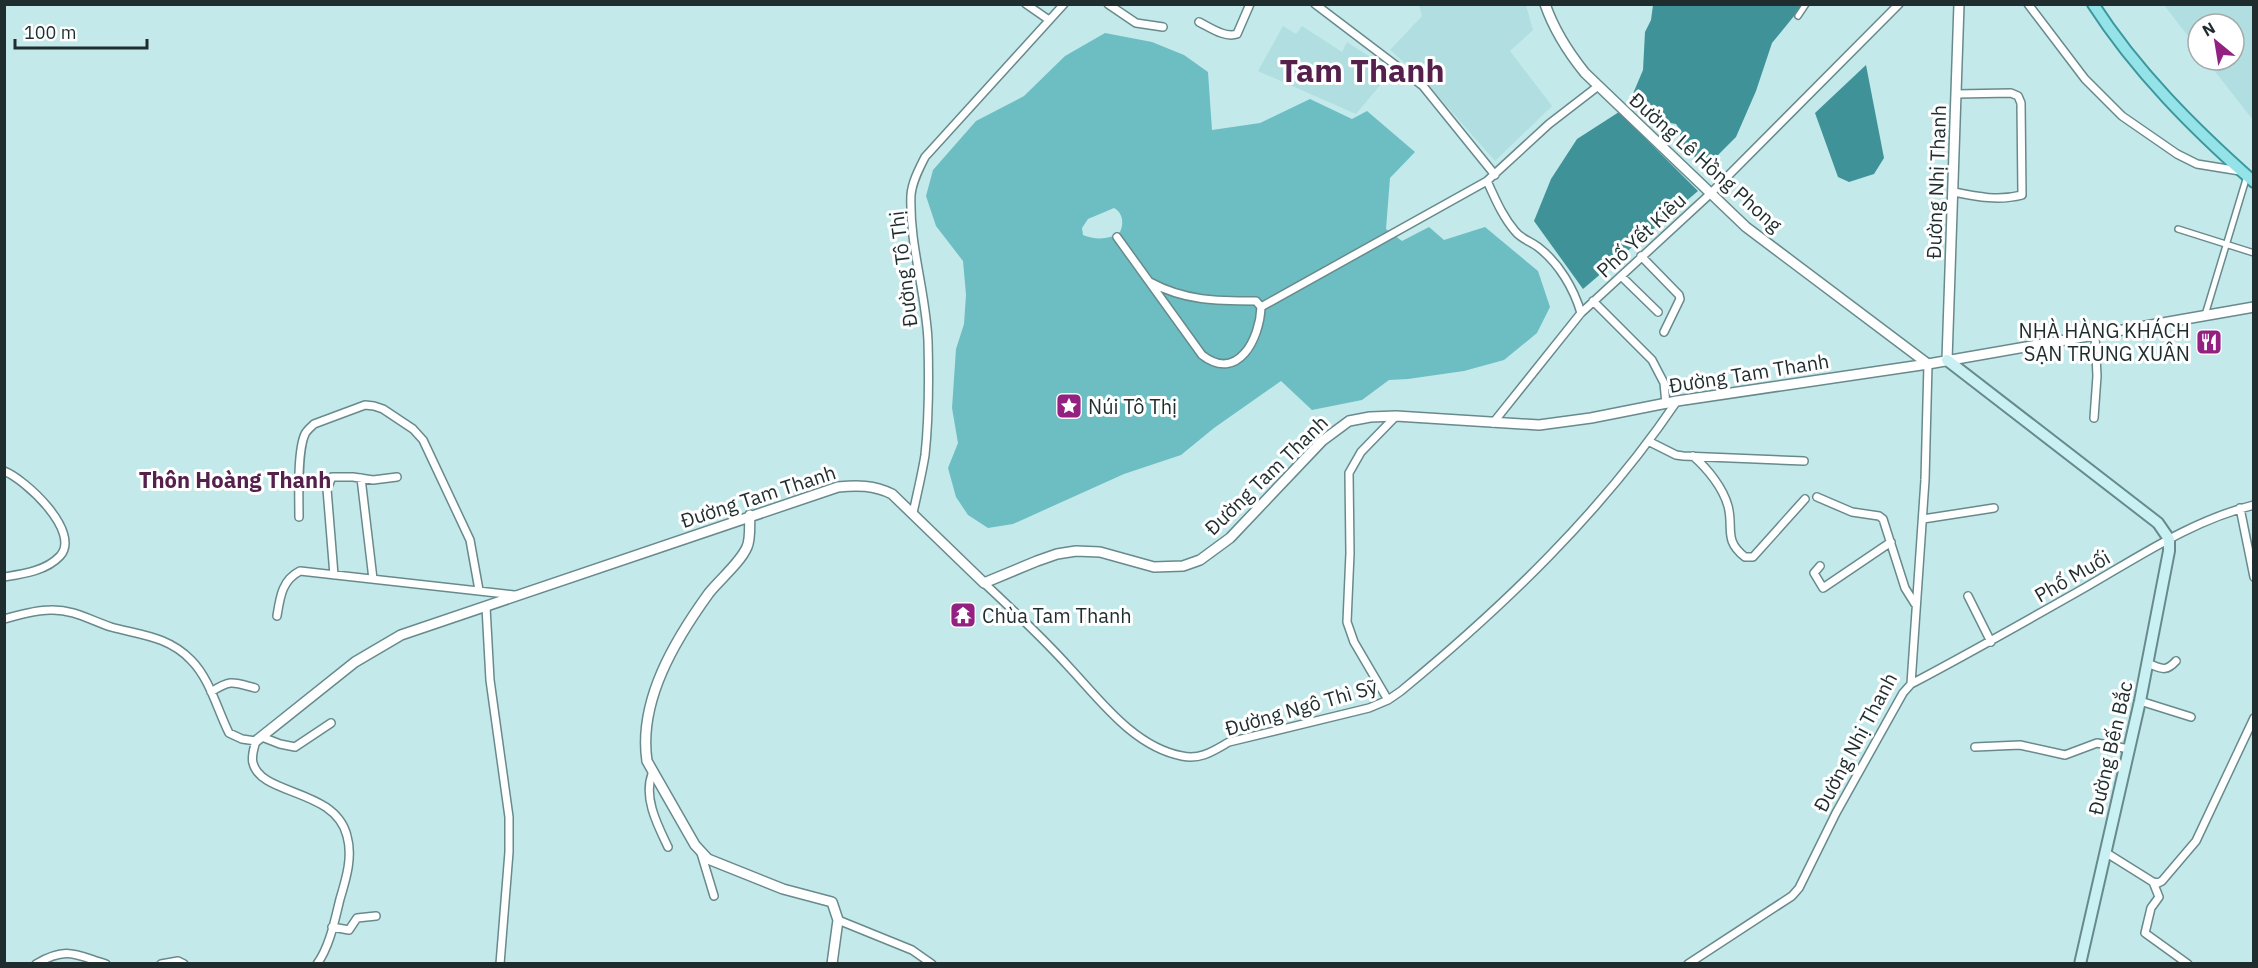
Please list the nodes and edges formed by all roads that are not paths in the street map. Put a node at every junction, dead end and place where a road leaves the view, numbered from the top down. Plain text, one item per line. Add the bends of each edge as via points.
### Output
1 (1026, 4) edge
2 (1064, 4) edge
3 (1108, 4) edge
4 (1250, 4) edge
5 (1315, 4) edge
6 (1545, 4) edge
7 (1806, 4) edge
8 (1899, 4) edge
9 (1959, 4) edge
10 (2028, 4) edge
11 (2092, 4) edge
12 (1798, 16) dead end
13 (1049, 20) junction
14 (1199, 22) dead end
15 (1163, 27) dead end
16 (1597, 87) junction
17 (1957, 94) junction
18 (1496, 175) junction
19 (2248, 176) edge
20 (1487, 181) junction
21 (1954, 192) junction
22 (1710, 194) junction
23 (2178, 229) dead end
24 (1117, 237) dead end
25 (2226, 244) junction
26 (2253, 253) edge
27 (1641, 256) junction
28 (1621, 276) junction
29 (1150, 282) junction
30 (1593, 301) junction
31 (1261, 307) junction
32 (2253, 307) edge
33 (1658, 312) dead end
34 (1581, 313) junction
35 (2204, 316) junction
36 (1664, 332) dead end
37 (2095, 335) junction
38 (1947, 360) junction
39 (1928, 364) junction
40 (1677, 401) junction
41 (1666, 404) junction
42 (1396, 416) junction
43 (2094, 418) dead end
44 (1493, 423) junction
45 (1650, 442) junction
46 (1693, 456) junction
47 (1804, 461) dead end
48 (4, 471) edge
49 (397, 477) dead end
50 (361, 478) junction
51 (1817, 497) dead end
52 (1805, 499) dead end
53 (2253, 505) edge
54 (1994, 508) dead end
55 (2240, 508) junction
56 (913, 513) junction
57 (750, 516) junction
58 (298, 517) dead end
59 (1923, 519) junction
60 (2169, 538) junction
61 (1891, 542) junction
62 (1820, 566) dead end
63 (334, 575) junction
64 (2253, 577) edge
65 (4, 578) edge
66 (373, 579) junction
67 (984, 583) junction
68 (479, 590) junction
69 (514, 595) junction
70 (1968, 596) dead end
71 (1915, 604) junction
72 (486, 607) junction
73 (278, 616) dead end
74 (4, 619) edge
75 (1991, 642) junction
76 (2176, 661) dead end
77 (2147, 663) junction
78 (1911, 684) junction
79 (255, 687) dead end
80 (211, 692) junction
81 (1388, 700) junction
82 (2140, 701) junction
83 (2191, 717) dead end
84 (2253, 718) edge
85 (331, 723) dead end
86 (259, 739) junction
87 (1975, 747) dead end
88 (2129, 749) junction
89 (652, 774) junction
90 (668, 847) dead end
91 (2105, 852) junction
92 (702, 854) junction
93 (2152, 882) junction
94 (714, 896) dead end
95 (376, 916) dead end
96 (838, 920) junction
97 (332, 927) junction
98 (36, 963) edge
99 (106, 963) edge
100 (161, 963) edge
101 (184, 963) edge
102 (317, 963) edge
103 (500, 963) edge
104 (832, 963) edge
105 (932, 963) edge
106 (1688, 963) edge
107 (2080, 963) edge
108 (2188, 963) edge

1 - 13 street
2 - 13 street, Đường Tô Thị
3 - 15 street via 1136,23
4 - 14 street via 1233,36
5 - 18 street via 1423,86
6 - 16 street, Đường Lê Hồng Phong via 1570,54
7 - 12 street
8 - 22 street, Phố Yết Kiêu
9 - 17 street, Đường Nhị Thanh
10 - 19 street via 2085,79 2122,116 2197,164
11 - 19 main road via 2146,75
13 - 56 street, Đường Tô Thị via 925,157 911,194 915,260 928,338 925,454
16 - 18 street via 1526,143
16 - 22 street, Đường Lê Hồng Phong
17 - 21 street, Đường Nhị Thanh
17 - 21 street via 2018,96 2022,195 2002,199
18 - 20 street
19 - 25 street
20 - 31 street
20 - 34 street via 1514,230 1538,247 1561,272
21 - 38 street, Đường Nhị Thanh
22 - 27 street, Phố Yết Kiêu
22 - 39 street, Đường Lê Hồng Phong via 1746,227
23 - 25 street
24 - 29 street
25 - 26 street
25 - 35 street
27 - 28 street, Phố Yết Kiêu
27 - 36 street via 1680,299
28 - 30 street, Phố Yết Kiêu
28 - 33 street
29 - 31 street via 1179,296 1256,300
29 - 31 street via 1202,355 1216,364 1228,365 1241,358 1259,326
30 - 34 street, Phố Yết Kiêu
30 - 41 street via 1652,360 1664,383
32 - 35 street, Đường Tam Thanh
34 - 44 street, Phố Yết Kiêu
35 - 37 street, Đường Tam Thanh
37 - 38 street, Đường Tam Thanh
37 - 43 street
38 - 39 street, Đường Tam Thanh
38 - 60 main road via 2158,523
39 - 40 street, Đường Tam Thanh
39 - 59 street, Đường Nhị Thanh
40 - 41 street, Đường Tam Thanh
40 - 45 street, Đường Ngô Thì Sỹ
41 - 44 street, Đường Tam Thanh via 1539,424
42 - 44 street, Đường Tam Thanh
42 - 67 street, Đường Tam Thanh via 1349,421 1332,432 1230,538 1200,560 1183,566 1154,567 1091,550 1076,551 1057,554
42 - 81 street via 1361,452 1349,473 1347,622 1354,642
45 - 46 street via 1676,455
45 - 81 street, Đường Ngô Thì Sỹ via 1596,506 1501,605
46 - 47 street
46 - 52 street via 1724,496 1730,514 1731,540 1745,557 1753,557
48 - 65 street via 26,483 64,532 61,555 44,567
49 - 50 street
50 - 63 street via 332,477 329,481
50 - 66 street
51 - 61 street via 1856,513 1879,516
53 - 55 street, Phố Muối
54 - 59 street
55 - 60 street, Phố Muối
55 - 64 street
56 - 57 street, Đường Tam Thanh via 882,489 854,485 822,491
56 - 67 street, Đường Tam Thanh
57 - 69 street, Đường Tam Thanh
57 - 89 street via 747,546 688,622 660,678 646,729 645,747
58 - 68 street via 304,435 315,424 365,405 383,409 423,440 470,540
59 - 71 street, Đường Nhị Thanh
60 - 75 street, Phố Muối
60 - 77 main road, Đường Bến Bắc
61 - 62 street via 1823,588 1814,573
61 - 71 street via 1905,588
63 - 66 street
63 - 73 street via 300,571 294,574 281,594
66 - 68 street
67 - 81 street, Đường Ngô Thì Sỹ via 1110,713 1149,743 1173,754 1203,756 1229,742
68 - 69 street
69 - 72 street, Đường Tam Thanh
70 - 75 street
71 - 78 street, Đường Nhị Thanh
72 - 86 street, Đường Tam Thanh via 387,643 355,662
72 - 103 street via 490,680 509,817
74 - 80 street via 49,610 68,611 136,631 182,652 193,662
75 - 78 street, Phố Muối
76 - 77 street via 2166,669
77 - 82 main road, Đường Bến Bắc
78 - 106 street, Đường Nhị Thanh via 1836,813 1799,888
79 - 80 street via 226,682
80 - 86 street via 229,733 242,739
82 - 83 street
82 - 88 main road, Đường Bến Bắc
84 - 93 street via 2196,842 2162,881
85 - 86 street via 295,747
86 - 97 street via 252,762 260,774 273,784 317,800 341,822 347,836 348,865
87 - 88 street via 2020,745 2065,755 2097,742
88 - 91 main road, Đường Bến Bắc
89 - 90 street via 652,805
89 - 92 street
91 - 93 street
91 - 107 main road, Đường Bến Bắc
92 - 94 street
92 - 96 street via 783,889 832,902
93 - 108 street via 2159,897 2151,908 2145,933
95 - 97 street via 357,918 349,930
96 - 104 street
96 - 105 street via 912,950
97 - 102 street
98 - 99 street via 69,952
100 - 101 street

